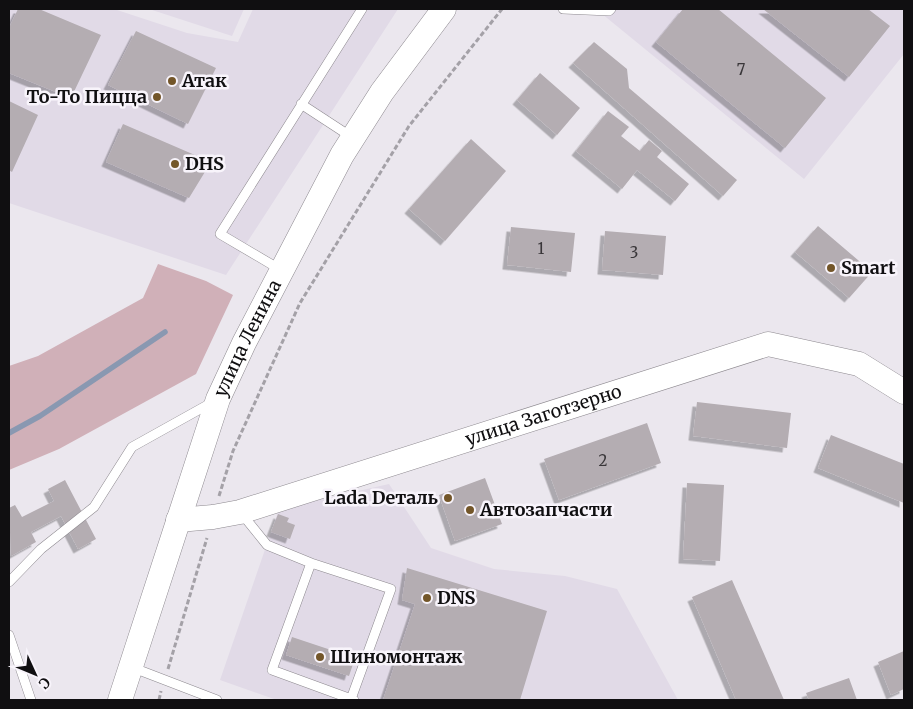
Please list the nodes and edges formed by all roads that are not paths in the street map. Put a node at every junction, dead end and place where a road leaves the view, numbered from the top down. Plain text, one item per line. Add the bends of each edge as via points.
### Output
1 (362, 9) edge
2 (444, 9) edge
3 (563, 9) edge
4 (611, 9) edge
5 (301, 104) junction
6 (352, 138) junction
7 (281, 270) junction
8 (904, 392) edge
9 (218, 399) junction
10 (240, 512) junction
11 (178, 520) junction
12 (311, 563) junction
13 (9, 582) edge
14 (9, 635) edge
15 (131, 667) junction
16 (31, 700) edge
17 (120, 700) edge
18 (217, 700) edge
19 (353, 700) edge

1 - 5 lane
2 - 6 main road, улица Ленина
3 - 4 lane
5 - 6 lane
5 - 7 lane via 220,234
6 - 7 main road, улица Ленина
7 - 9 main road, улица Ленина
8 - 10 main road, улица Заготзерно via 859,364 768,344
9 - 11 main road, улица Ленина
9 - 13 lane via 132,448 94,508 41,549
10 - 11 main road, улица Заготзерно
10 - 12 lane via 267,545
11 - 15 main road, улица Ленина
12 - 19 lane via 272,670
12 - 19 lane via 391,589
14 - 16 lane
15 - 17 main road, улица Ленина
15 - 18 lane

